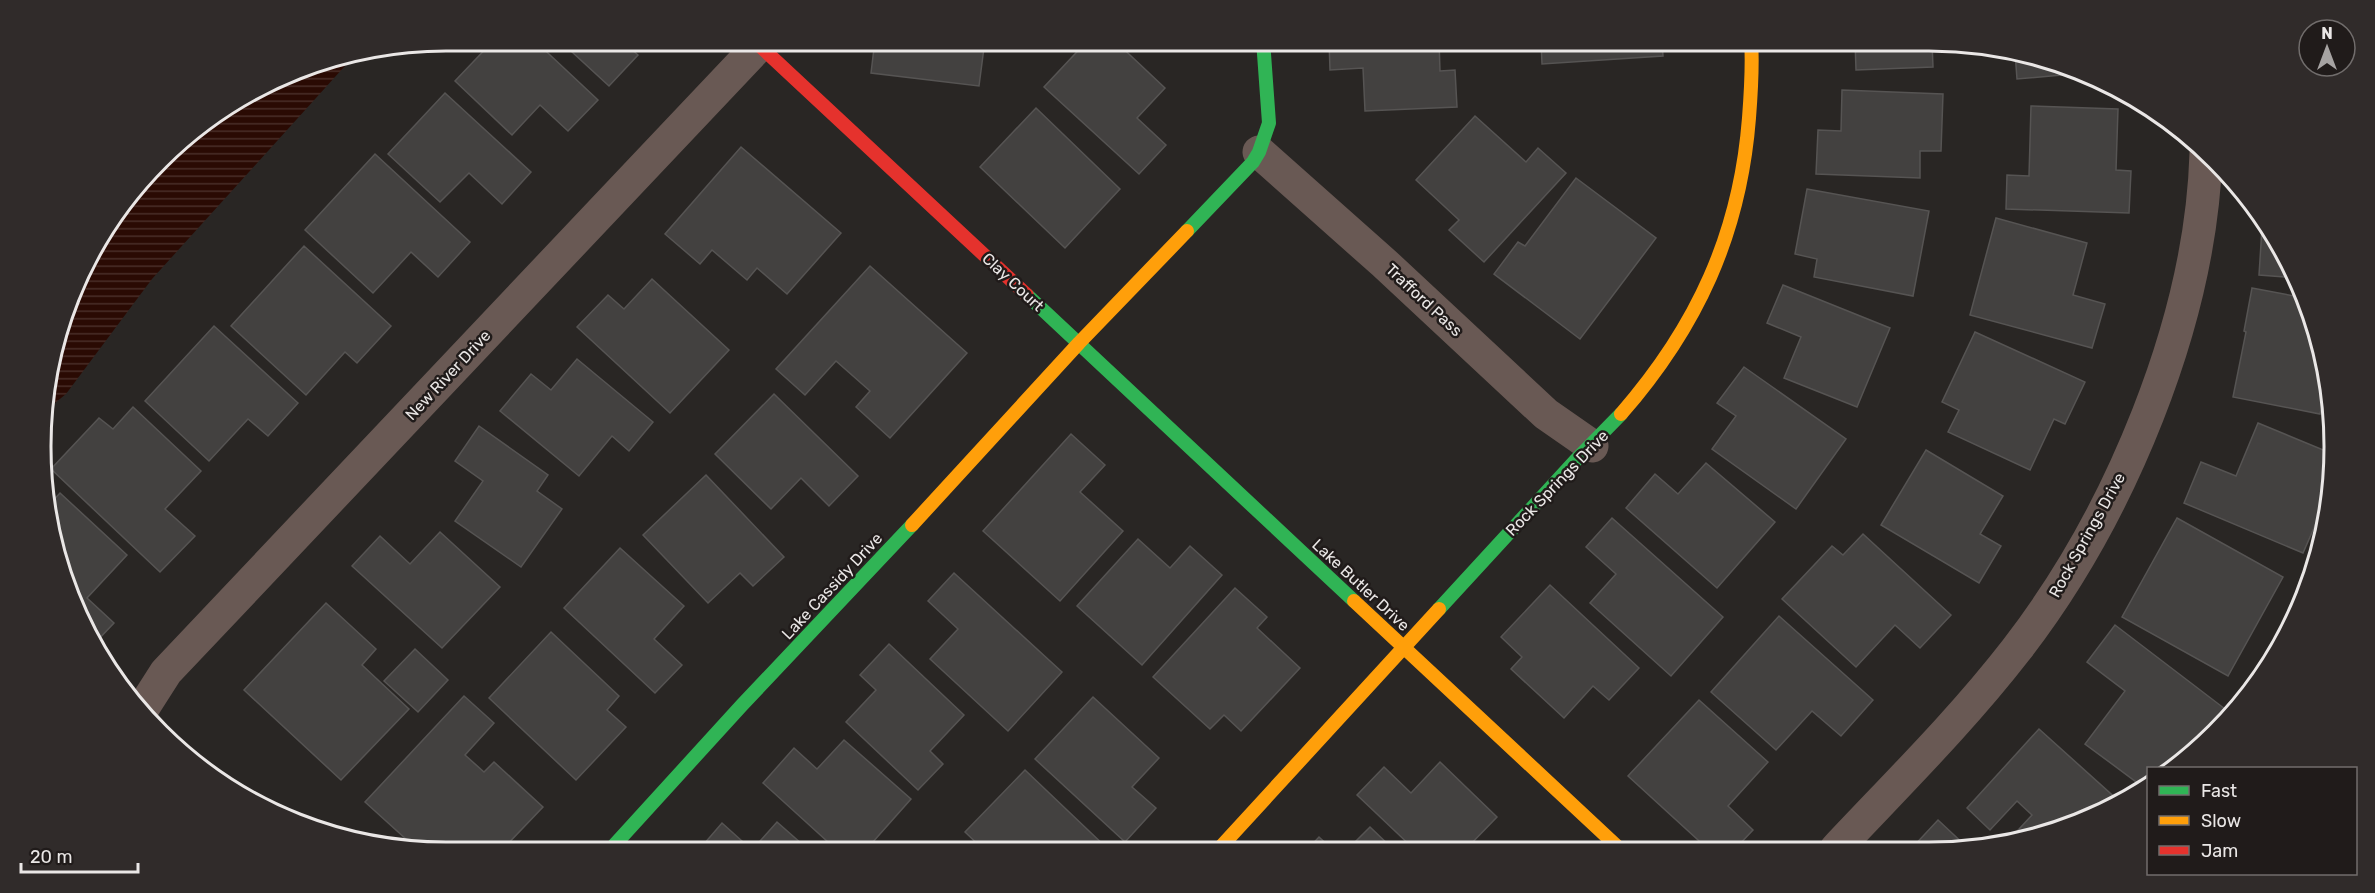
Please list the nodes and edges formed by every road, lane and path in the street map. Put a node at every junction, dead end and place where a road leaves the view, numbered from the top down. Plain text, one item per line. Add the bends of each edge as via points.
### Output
1 (754, 51) edge
2 (770, 51) edge
3 (1264, 51) edge
4 (1751, 51) edge
5 (1259, 152) junction
6 (2205, 164) edge
7 (1079, 343) junction
8 (1592, 446) junction
9 (1404, 648) junction
10 (146, 703) edge
11 (617, 842) edge
12 (1226, 842) edge
13 (1612, 842) edge
14 (1843, 842) edge

1 - 10 street, New River Drive via 166,672
2 - 7 street, Clay Court
3 - 5 street via 1269,123
4 - 8 street, Rock Springs Drive via 1750,129 1742,185 1707,288 1651,382
5 - 7 street
5 - 8 street, Trafford Pass via 1546,414
6 - 14 street, Rock Springs Drive via 2196,244 2179,322 2152,405 2115,491 2069,573 2016,650 1956,722
7 - 9 street, Lake Butler Drive
7 - 11 street, Lake Cassidy Drive
8 - 9 street, Rock Springs Drive
9 - 12 street, Rock Springs Drive
9 - 13 street, Lake Butler Drive

